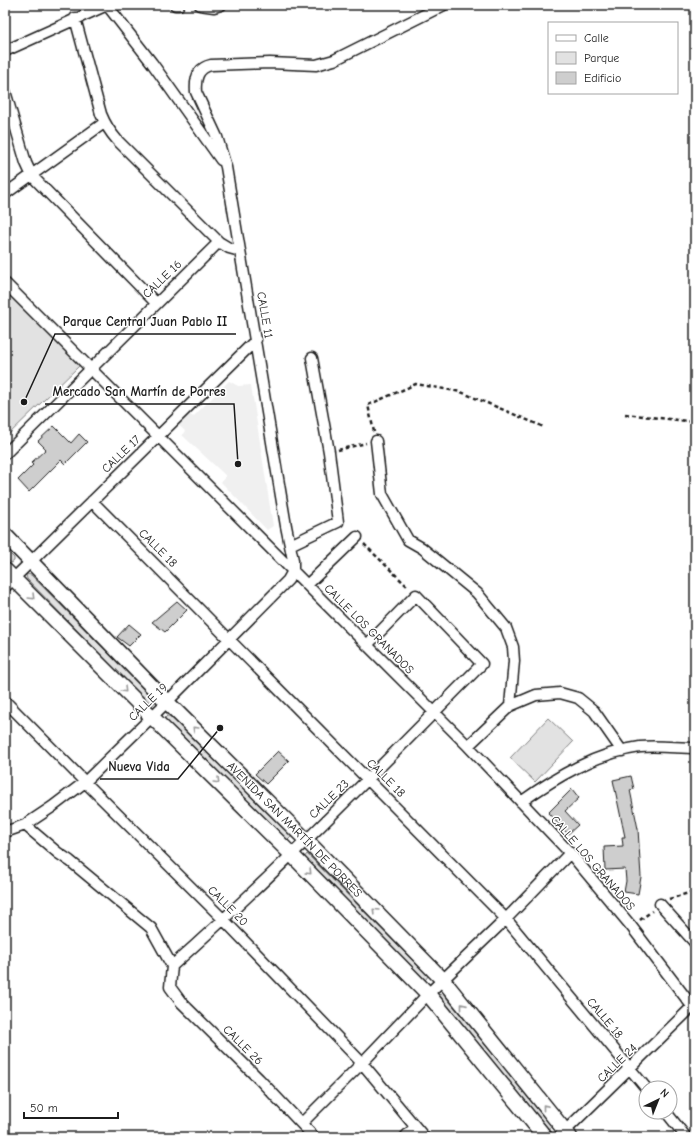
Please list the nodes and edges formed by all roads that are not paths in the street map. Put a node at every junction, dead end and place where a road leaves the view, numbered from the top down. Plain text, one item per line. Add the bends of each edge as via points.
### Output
1 (107, 5) edge
2 (175, 5) edge
3 (179, 5) edge
4 (200, 5) edge
5 (221, 5) edge
6 (444, 5) edge
7 (75, 18) junction
8 (5, 51) edge
9 (5, 91) edge
10 (104, 123) junction
11 (226, 167) junction
12 (32, 176) junction
13 (5, 194) edge
14 (219, 242) junction
15 (240, 251) junction
16 (7, 288) edge
17 (156, 303) junction
18 (256, 340) junction
19 (312, 358) dead end
20 (90, 368) junction
21 (158, 436) junction
22 (376, 441) road end
23 (5, 454) edge
24 (92, 501) junction
25 (5, 535) edge
26 (357, 537) road end
27 (290, 545) junction
28 (31, 562) junction
29 (293, 571) junction
30 (8, 578) edge
31 (307, 585) junction
32 (230, 638) junction
33 (367, 645) junction
34 (5, 701) edge
35 (167, 702) junction
36 (510, 706) junction
37 (434, 712) junction
38 (152, 717) junction
39 (468, 746) junction
40 (695, 748) edge
41 (622, 751) junction
42 (368, 779) junction
43 (85, 782) junction
44 (521, 802) junction
45 (25, 825) junction
46 (5, 832) edge
47 (306, 840) junction
48 (570, 853) junction
49 (292, 855) junction
50 (660, 904) dead end
51 (506, 919) junction
52 (224, 920) junction
53 (695, 943) edge
54 (172, 966) junction
55 (443, 980) junction
56 (428, 994) junction
57 (694, 1009) edge
58 (362, 1063) junction
59 (630, 1068) junction
60 (640, 1080) edge
61 (672, 1120) edge
62 (302, 1123) junction
63 (415, 1127) junction
64 (565, 1135) edge
65 (313, 1136) edge
66 (405, 1137) edge
67 (424, 1137) edge
68 (545, 1137) edge
69 (686, 1137) edge

1 - 7 street
1 - 11 street
2 - 3 street
4 - 5 street
6 - 11 street, CALLE 11 via 324,63 205,66 196,79 196,92 217,137
7 - 8 street
7 - 10 street
9 - 12 street
10 - 12 street
10 - 14 street via 117,140
11 - 15 street, CALLE 11
12 - 13 street
12 - 17 street
14 - 15 street
14 - 17 street, CALLE 16
15 - 18 street, CALLE 11
16 - 20 street, CALLE LOS GRANADOS
17 - 20 street, CALLE 16
18 - 21 street, CALLE 17
18 - 27 street, CALLE 11
19 - 27 street via 329,452 338,522
20 - 21 street, CALLE LOS GRANADOS
20 - 23 street, CALLE 16
21 - 24 street, CALLE 17
21 - 29 street, CALLE LOS GRANADOS
22 - 36 street via 382,494 408,540 422,548 478,593 506,628 513,647 514,661
24 - 28 street, CALLE 17
24 - 32 street, CALLE 18
25 - 28 main road, AVENIDA SAN MARTÍN DE PORRES
26 - 31 street
27 - 29 street, CALLE 11
28 - 30 street, CALLE 17
28 - 35 main road, AVENIDA SAN MARTÍN DE PORRES
29 - 31 street, CALLE LOS GRANADOS
29 - 32 street, CALLE 19 via 288,580
30 -> 38 main road, AVENIDA SAN MARTÍN DE PORRES
31 - 33 street, CALLE LOS GRANADOS
32 - 35 street, CALLE 19
32 - 42 street, CALLE 18
33 - 37 street, CALLE LOS GRANADOS
33 - 37 street, CALLE 23 via 416,596 482,664
34 - 43 street, CALLE 20
35 - 38 street, CALLE 19
47 -> 35 main road, AVENIDA SAN MARTÍN DE PORRES
36 - 39 street
36 - 41 street via 536,695 560,693 578,698 594,711
37 - 39 street, CALLE LOS GRANADOS
37 - 42 street, CALLE 23
38 - 43 street, CALLE 19
38 -> 49 main road, AVENIDA SAN MARTÍN DE PORRES
39 - 44 street, CALLE LOS GRANADOS
40 - 41 street via 641,747
41 - 44 street via 594,760 554,780
42 - 47 street, CALLE 23
42 - 51 street, CALLE 18
43 - 45 street, CALLE 19
43 - 52 street, CALLE 20
44 - 48 street, CALLE LOS GRANADOS
45 - 46 street, CALLE 19
45 - 54 street via 151,928
47 - 49 street, CALLE 23
55 -> 47 main road, AVENIDA SAN MARTÍN DE PORRES
48 - 51 street
48 - 57 street, CALLE LOS GRANADOS via 631,926
49 - 52 street, CALLE 23
49 -> 56 main road, AVENIDA SAN MARTÍN DE PORRES
50 - 53 street
51 - 55 street
51 - 59 street, CALLE 18
52 - 54 street, CALLE 23
52 - 58 street, CALLE 20
54 - 62 street, CALLE 26 via 170,987 181,1002
55 - 56 street
64 -> 55 main road, AVENIDA SAN MARTÍN DE PORRES
56 - 58 street
56 - 68 main road, AVENIDA SAN MARTÍN DE PORRES
57 - 59 street, CALLE 24
58 - 62 street
58 - 63 street, CALLE 20
59 - 60 street, CALLE 18
59 - 64 street, CALLE 24
61 - 69 street
62 - 65 street, CALLE 26
63 - 66 street
63 - 67 street, CALLE 20

